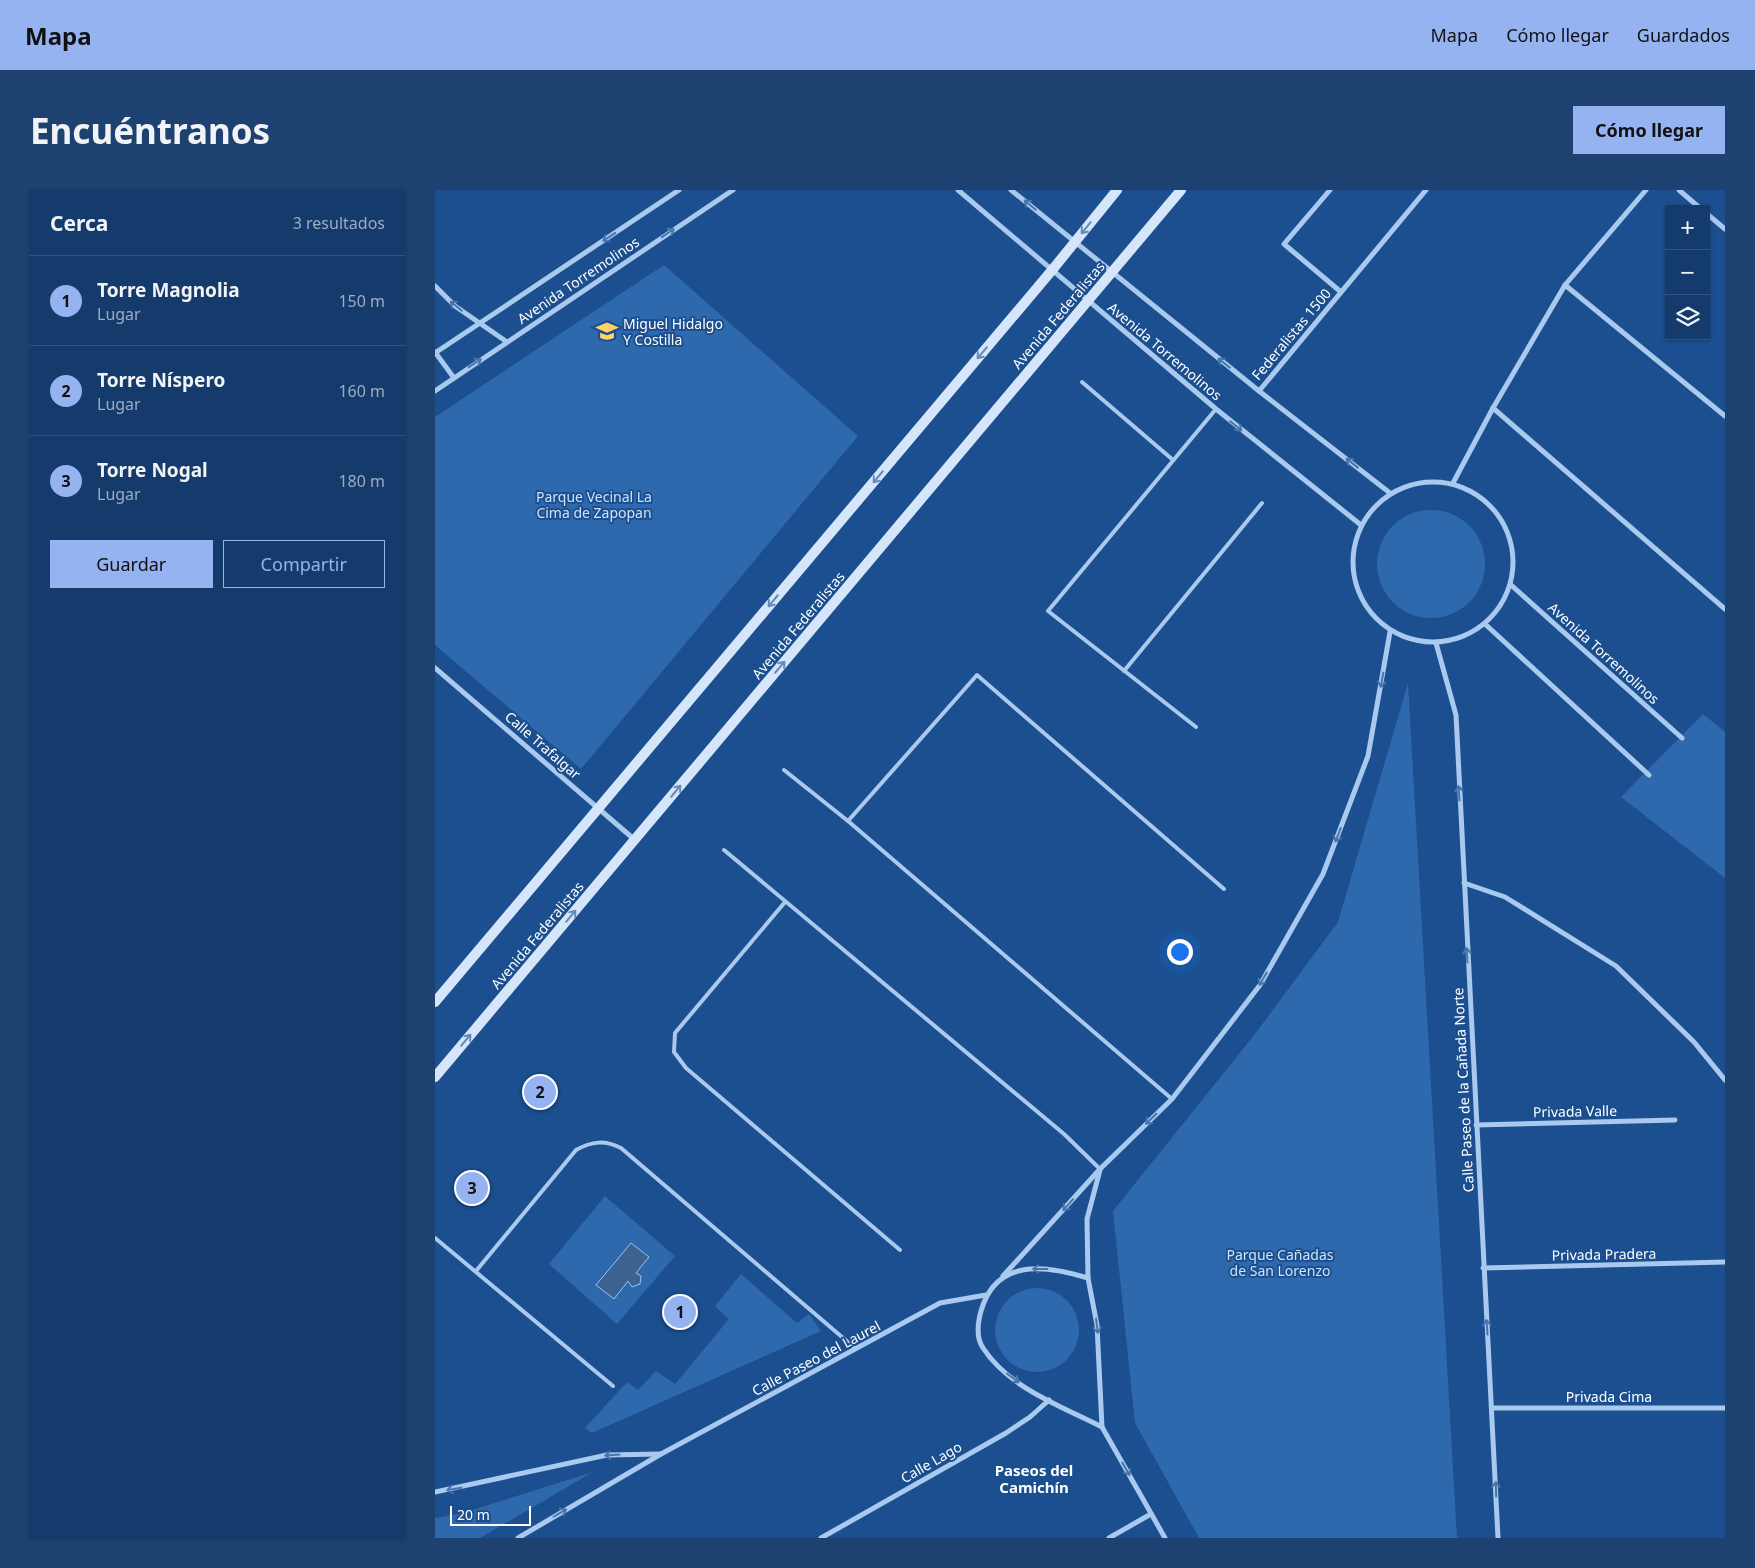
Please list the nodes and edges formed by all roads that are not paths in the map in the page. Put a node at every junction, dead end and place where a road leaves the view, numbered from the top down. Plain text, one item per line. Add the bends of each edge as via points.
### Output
1 (679, 190) edge
2 (733, 190) edge
3 (958, 190) edge
4 (1011, 190) edge
5 (1117, 190) edge
6 (1181, 190) edge
7 (1330, 190) edge
8 (1426, 190) edge
9 (1646, 190) edge
10 (1679, 190) edge
11 (1696, 205) edge
12 (1710, 217) edge
13 (1725, 229) edge
14 (1075, 242) junction
15 (1053, 269) junction
16 (1111, 272) junction
17 (1565, 285) junction
18 (435, 286) edge
19 (1341, 292) junction
20 (1089, 300) junction
21 (480, 323) junction
22 (507, 342) junction
23 (435, 352) edge
24 (454, 378) junction
25 (1082, 382) dead end
26 (435, 391) edge
27 (1259, 391) junction
28 (1493, 408) junction
29 (1216, 409) junction
30 (1725, 416) edge
31 (1173, 460) junction
32 (1453, 483) junction
33 (1391, 493) junction
34 (1263, 503) dead end
35 (1361, 525) junction
36 (1511, 585) junction
37 (1725, 609) edge
38 (1485, 624) junction
39 (1390, 632) junction
40 (1436, 643) junction
41 (435, 668) edge
42 (1124, 671) junction
43 (1196, 728) dead end
44 (1682, 738) dead end
45 (784, 770) dead end
46 (1649, 775) dead end
47 (599, 808) junction
48 (848, 821) junction
49 (635, 840) junction
50 (724, 850) dead end
51 (1464, 883) junction
52 (1225, 889) dead end
53 (785, 902) junction
54 (435, 1002) edge
55 (435, 1077) edge
56 (1725, 1080) edge
57 (1172, 1099) junction
58 (1675, 1120) dead end
59 (1476, 1125) junction
60 (1100, 1168) junction
61 (435, 1238) edge
62 (900, 1250) dead end
63 (1725, 1262) edge
64 (1483, 1268) junction
65 (476, 1271) junction
66 (1003, 1276) junction
67 (1088, 1278) junction
68 (986, 1295) junction
69 (856, 1349) junction
70 (613, 1386) dead end
71 (1049, 1400) junction
72 (1492, 1408) junction
73 (1725, 1408) edge
74 (1102, 1427) junction
75 (661, 1454) junction
76 (435, 1492) edge
77 (1151, 1514) junction
78 (518, 1538) edge
79 (821, 1538) edge
80 (1109, 1538) edge
81 (1165, 1538) edge
82 (1497, 1538) edge

1 -> 21 street, Avenida Torremolinos
22 -> 2 street, Avenida Torremolinos
3 - 15 street, Avenida Torremolinos
14 -> 4 street, Avenida Torremolinos
5 -> 14 street
6 - 16 street, Avenida Federalistas
7 - 19 street, Federalistas 1500 via 1284,244
8 - 19 street, Federalistas 1500
9 - 17 street
10 - 11 street
12 - 13 street
14 - 15 street
14 - 16 street, Avenida Torremolinos
15 - 20 street, Avenida Torremolinos
15 -> 47 street
16 - 20 street, Avenida Federalistas
27 -> 16 street, Avenida Torremolinos
17 - 28 street
17 - 30 street
21 -> 18 street via 455,306
19 - 27 street, Federalistas 1500
20 - 29 street, Avenida Torremolinos
49 -> 20 street, Avenida Federalistas
21 - 22 street
21 - 23 street, Avenida Torremolinos
24 -> 22 street, Avenida Torremolinos
23 - 24 street
24 - 26 street, Avenida Torremolinos
25 - 31 lane
33 -> 27 street, Avenida Torremolinos
28 - 32 street
28 - 37 street
29 - 31 lane
29 -> 35 street, Avenida Torremolinos
31 - 42 lane via 1048,611
32 - 33 street via 1421,482
32 - 36 street via 1482,497 1503,522 1514,552
33 - 35 street via 1374,507
34 - 42 lane
35 - 39 street via 1352,554 1355,584 1368,611
36 - 38 street via 1501,606
36 - 44 street, Avenida Torremolinos
38 - 40 street via 1462,638
38 - 46 street
39 - 40 street via 1412,641
39 -> 57 street via 1369,756 1323,874 1260,985
51 -> 40 street, Calle Paseo de la Cañada Norte via 1456,715
41 - 47 street, Calle Trafalgar
42 - 43 lane
45 - 48 lane
47 - 49 street, Calle Trafalgar
47 - 54 street
48 - 52 lane via 977,675
48 - 57 lane
55 -> 49 street, Avenida Federalistas
50 - 53 lane
51 - 56 street via 1505,897 1616,966 1694,1042
59 -> 51 street, Calle Paseo de la Cañada Norte
53 - 60 lane via 1064,1134
53 - 62 lane via 675,1034 674,1052 686,1068
57 -> 60 street
58 - 59 street, Privada Valle
59 - 64 street, Calle Paseo de la Cañada Norte
60 -> 66 street
60 - 67 street via 1087,1218
61 - 65 lane
63 - 64 street, Privada Pradera
72 -> 64 street, Calle Paseo de la Cañada Norte
65 - 69 lane via 576,1150 586,1144 606,1142 621,1148
65 - 70 lane
67 -> 66 street via 1050,1269 1026,1269
66 - 68 street
67 -> 74 street via 1097,1325
68 - 69 street, Calle Paseo del Laurel via 940,1303
68 -> 71 street via 978,1323 981,1346 996,1366
69 - 75 street, Calle Paseo del Laurel
71 - 74 street
71 - 79 street, Calle Lago via 1005,1433
72 - 73 street, Privada Cima
82 -> 72 street, Calle Paseo de la Cañada Norte
74 -> 77 street
75 -> 76 street, Calle Paseo del Laurel via 607,1455
78 -> 75 street, Calle Paseo del Laurel
77 - 80 street
77 - 81 street

